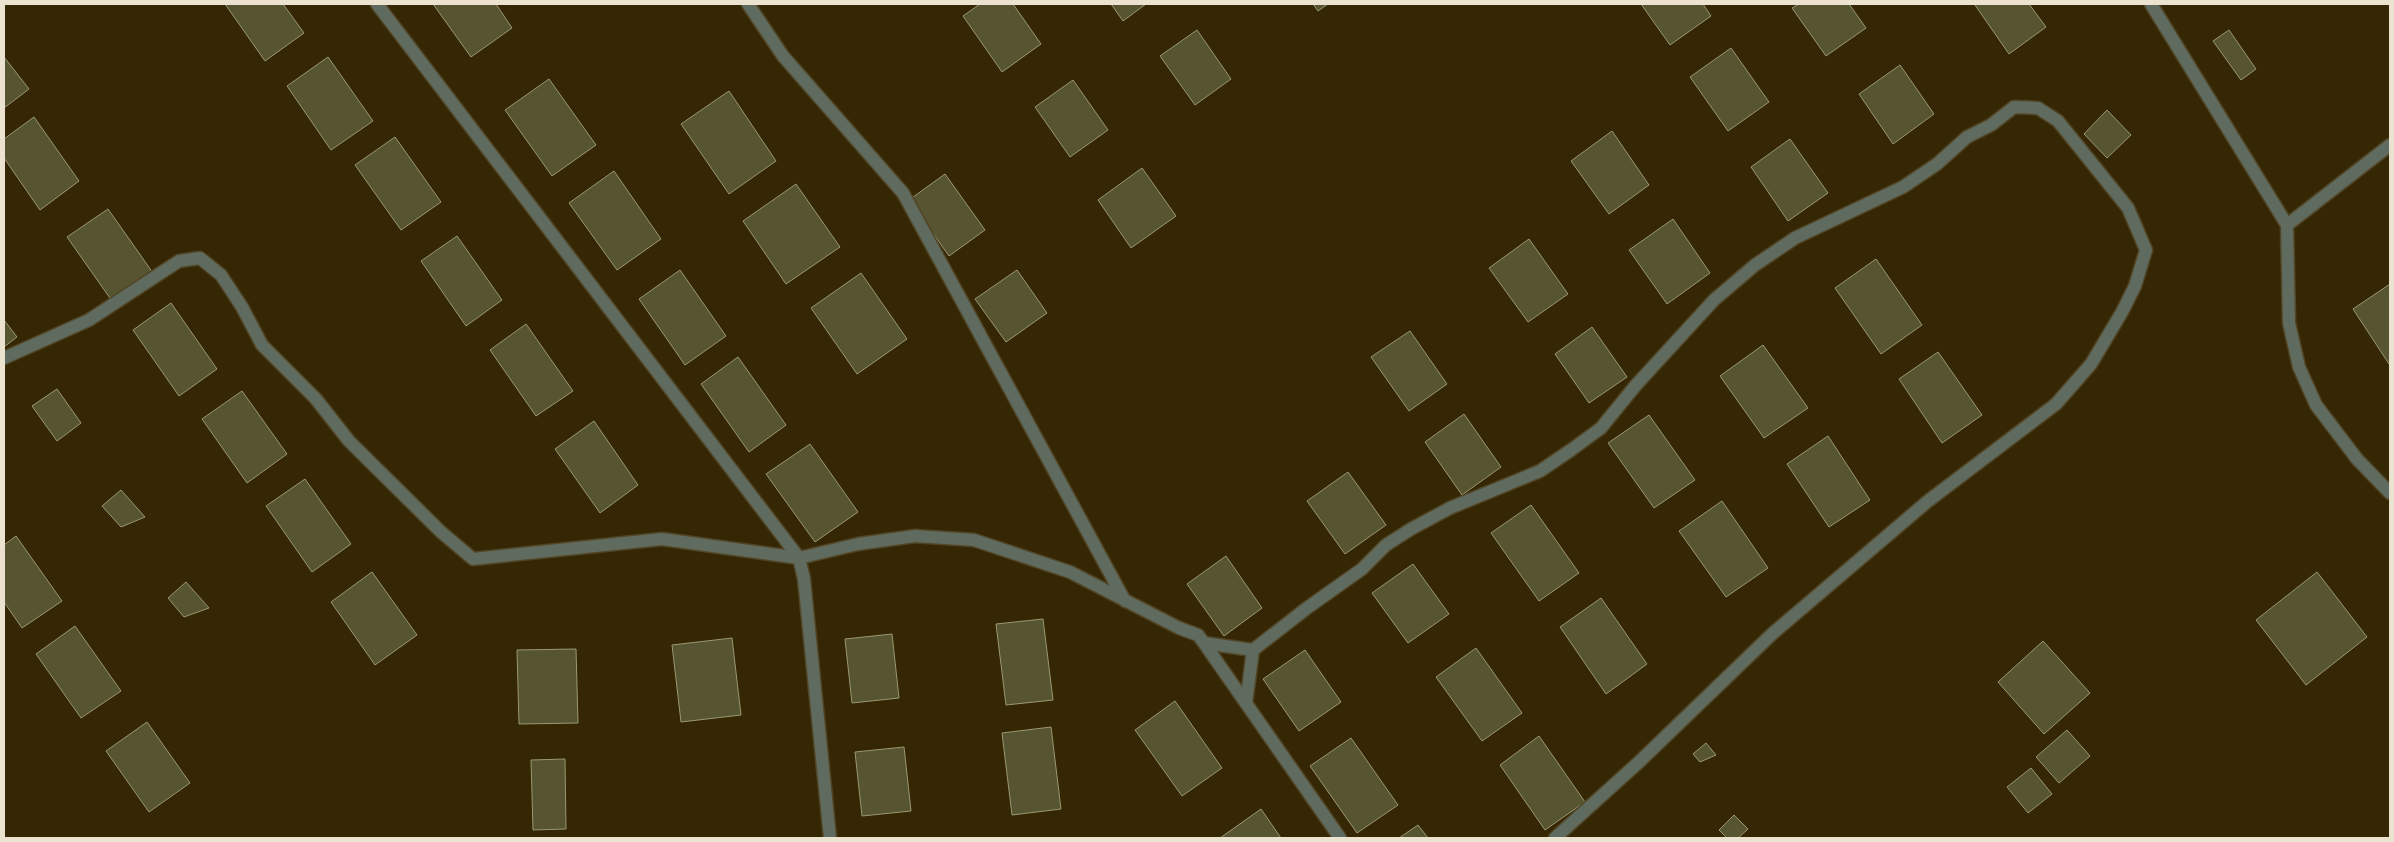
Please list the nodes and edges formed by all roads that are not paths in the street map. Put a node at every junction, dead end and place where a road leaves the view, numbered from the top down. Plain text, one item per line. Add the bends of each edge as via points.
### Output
1 (377, 4) edge
2 (748, 4) edge
3 (2151, 4) edge
4 (2390, 145) edge
5 (2287, 225) junction
6 (4, 358) edge
7 (2390, 493) edge
8 (799, 558) junction
9 (1126, 601) junction
10 (1204, 643) junction
11 (1253, 650) junction
12 (1246, 703) junction
13 (830, 838) edge
14 (1340, 838) edge
15 (1555, 838) edge

1 - 8 street
2 - 9 street via 784,56 903,193
3 - 5 street
4 - 5 street
5 - 7 street via 2289,323 2299,367 2316,405 2357,459
6 - 8 street via 89,320 179,261 200,258 221,275 262,345 316,399 349,441 441,532 473,559 662,539
8 - 9 street via 858,544 915,536 974,540 1070,572
8 - 13 street via 804,579
9 - 10 street via 1198,635
10 - 11 street
10 - 12 street
11 - 12 street
11 - 15 street via 1362,569 1386,545 1450,508 1540,472 1601,428 1714,300 1755,264 1795,238 1903,187 1937,164 1968,136 1991,125 2014,107 2038,108 2058,121 2128,208 2146,250 2135,286 2091,364 2056,404 1928,501 1772,634
12 - 14 street

